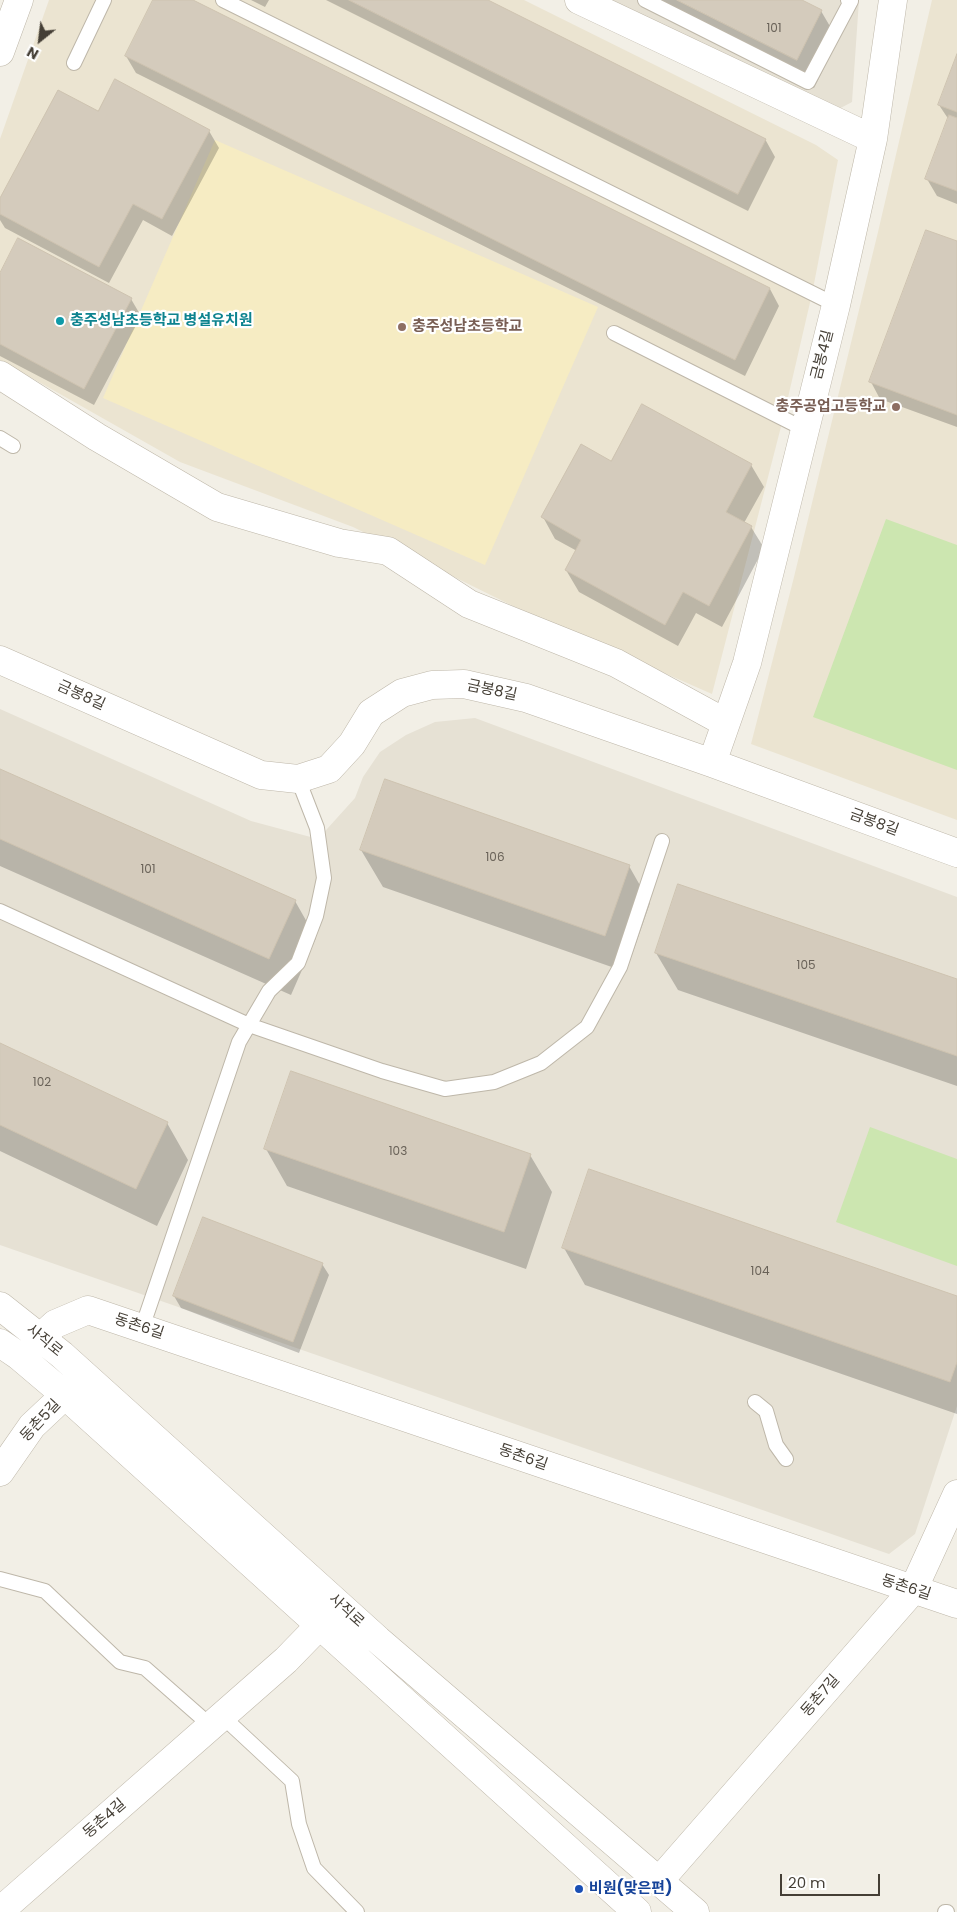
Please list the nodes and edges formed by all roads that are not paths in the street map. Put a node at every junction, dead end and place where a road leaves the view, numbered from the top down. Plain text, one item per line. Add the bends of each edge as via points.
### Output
1 (18, 0) edge
2 (104, 0) edge
3 (223, 0) edge
4 (579, 0) edge
5 (645, 0) edge
6 (848, 0) edge
7 (892, 0) edge
8 (0, 52) edge
9 (74, 63) dead end
10 (873, 139) junction
11 (836, 306) junction
12 (614, 333) dead end
13 (0, 375) edge
14 (804, 429) junction
15 (0, 438) edge
16 (13, 446) dead end
17 (0, 660) edge
18 (726, 723) junction
19 (712, 763) junction
20 (298, 779) junction
21 (662, 841) dead end
22 (957, 854) edge
23 (0, 911) edge
24 (249, 1025) junction
25 (0, 1306) edge
26 (142, 1328) junction
27 (40, 1338) junction
28 (0, 1342) edge
29 (65, 1395) junction
30 (755, 1402) dead end
31 (786, 1459) dead end
32 (0, 1472) edge
33 (957, 1494) edge
34 (0, 1579) edge
35 (913, 1590) junction
36 (957, 1604) edge
37 (318, 1626) junction
38 (216, 1721) junction
39 (659, 1881) junction
40 (0, 1911) edge
41 (635, 1911) edge
42 (358, 1912) edge
43 (695, 1912) edge

1 - 8 street
2 - 9 lane
3 - 11 lane
4 - 10 street
5 - 6 lane via 808,82 851,1
7 - 10 street, 금봉4길
10 - 11 street, 금봉4길
11 - 14 street, 금봉4길
12 - 14 lane
13 - 18 street via 218,507 339,543 388,551 469,604 616,663
14 - 18 street, 금봉4길 via 747,663
15 - 16 lane
17 - 20 street, 금봉8길 via 261,775
18 - 19 street, 금봉4길
19 - 20 street, 금봉8길 via 526,698 464,684 432,685 402,693 371,713 352,744 329,769
19 - 22 street, 금봉8길
20 - 24 lane via 317,828 324,878 316,916 298,963 269,991
21 - 24 lane via 620,967 587,1027 541,1063 494,1082 445,1089
23 - 24 lane
24 - 26 lane via 239,1042
25 - 27 street, 사직로
26 - 27 street, 동촌6길 via 88,1310 55,1324
26 - 35 street, 동촌6길
27 - 39 street, 사직로 via 378,1640
28 - 29 street, 사직로
29 - 32 street, 동촌5길 via 32,1426
29 - 37 street, 사직로
30 - 31 lane via 766,1411 776,1445
33 - 35 street, 동촌7길
34 - 38 lane via 45,1591 120,1662 145,1668
35 - 36 street, 동촌6길
35 - 39 street, 동촌7길
37 - 38 street, 동촌4길 via 286,1660
37 - 41 street, 사직로
38 - 40 street, 동촌4길
38 - 42 lane via 292,1781 299,1824 314,1868
39 - 43 street, 사직로

